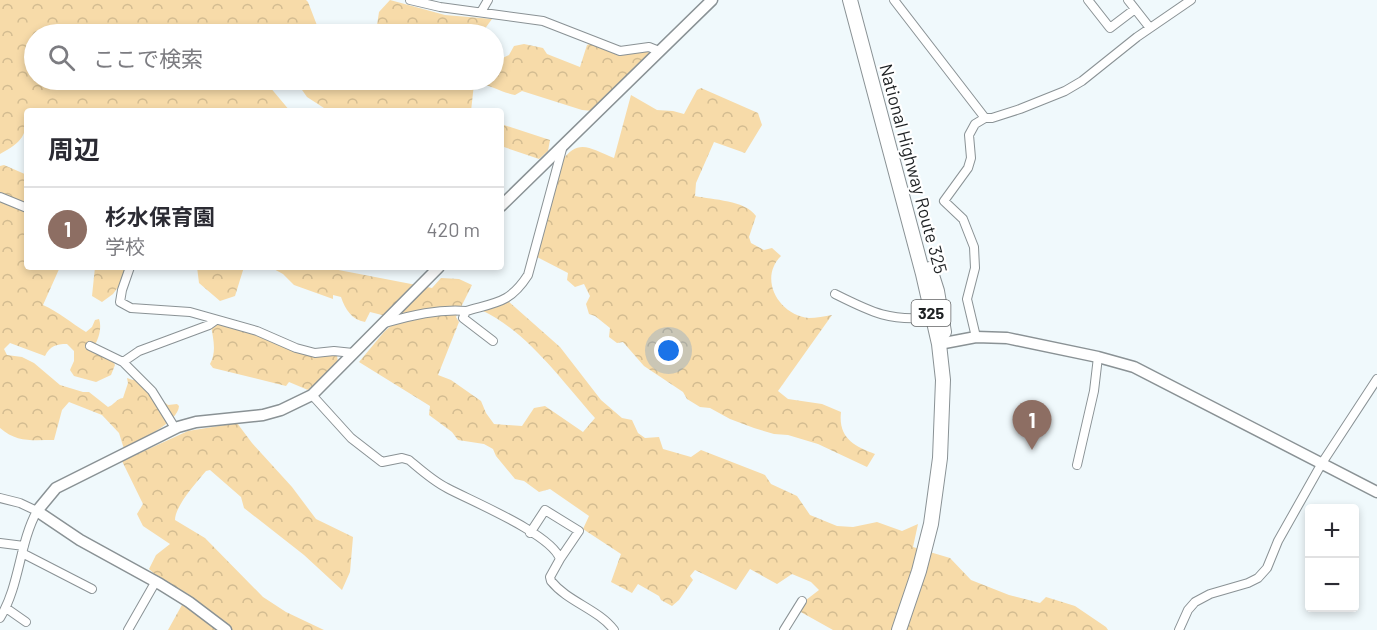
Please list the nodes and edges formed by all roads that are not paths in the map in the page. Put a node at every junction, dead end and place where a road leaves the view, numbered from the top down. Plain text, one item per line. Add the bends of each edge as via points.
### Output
1 (410, 0) edge
2 (488, 0) edge
3 (711, 0) edge
4 (850, 0) edge
5 (858, 0) edge
6 (894, 0) edge
7 (1088, 0) edge
8 (1128, 0) edge
9 (1191, 0) edge
10 (1135, 9) junction
11 (481, 12) junction
12 (1150, 28) junction
13 (659, 51) junction
14 (985, 118) junction
15 (562, 148) junction
16 (0, 197) edge
17 (504, 203) edge
18 (24, 207) edge
19 (129, 270) edge
20 (437, 270) edge
21 (835, 294) dead end
22 (466, 311) junction
23 (932, 317) junction
24 (216, 320) junction
25 (383, 323) junction
26 (976, 337) junction
27 (493, 341) dead end
28 (942, 344) junction
29 (90, 346) dead end
30 (353, 353) junction
31 (1098, 357) junction
32 (123, 362) junction
33 (1377, 379) edge
34 (312, 395) junction
35 (175, 428) junction
36 (1322, 463) junction
37 (1077, 465) dead end
38 (1377, 492) edge
39 (0, 498) edge
40 (38, 510) junction
41 (530, 533) junction
42 (0, 543) edge
43 (23, 549) junction
44 (560, 559) junction
45 (156, 581) junction
46 (92, 589) dead end
47 (802, 601) dead end
48 (6, 609) junction
49 (0, 618) edge
50 (26, 622) dead end
51 (782, 628) edge
52 (128, 630) edge
53 (226, 630) edge
54 (614, 630) edge
55 (899, 630) edge
56 (906, 630) edge
57 (1179, 630) edge

1 - 11 street
2 - 11 street
3 - 13 street
4 - 23 highway, National Highway Route 325 / 325
5 - 28 highway, National Highway Route 325 / 325 via 937,291
6 - 14 street
7 - 10 street via 1110,28
8 - 10 street
9 - 12 street
10 - 12 street
11 - 13 street via 543,21 620,51 649,47
12 - 14 street via 1065,91
13 - 15 street
14 - 26 street via 972,128 968,168 944,201 963,219 974,247 975,268 967,298
15 - 17 street
15 - 22 street via 528,275 510,297
16 - 18 street
19 - 24 street via 122,290 123,305 190,312
20 - 25 street
21 - 23 street via 870,312 911,320
22 - 25 street via 429,312
22 - 27 street via 463,318
23 - 28 highway, National Highway Route 325 / 325
24 - 30 street via 315,353
24 - 32 street via 139,351
25 - 30 street
26 - 28 street
26 - 31 street via 1018,339
28 - 55 highway, National Highway Route 325 / 325 via 942,412 932,524
28 - 56 highway, National Highway Route 325 / 325 via 950,388 942,505 932,551
29 - 32 street
30 - 34 street
31 - 36 street via 1151,375
31 - 37 street
32 - 35 street via 152,391
33 - 36 street
34 - 35 street via 281,410
34 - 41 street via 351,438 382,462 409,460 446,488 511,519
35 - 40 street via 56,488
36 - 38 street
36 - 57 street via 1267,568 1248,583 1195,602
39 - 40 street
40 - 43 street
40 - 45 street via 80,540
41 - 44 street via 553,548
41 - 44 street via 545,510 579,531
42 - 43 street
43 - 46 street
43 - 48 street
44 - 54 street via 549,577 554,585
45 - 52 street
45 - 53 street
47 - 51 street
48 - 49 street
48 - 50 street

